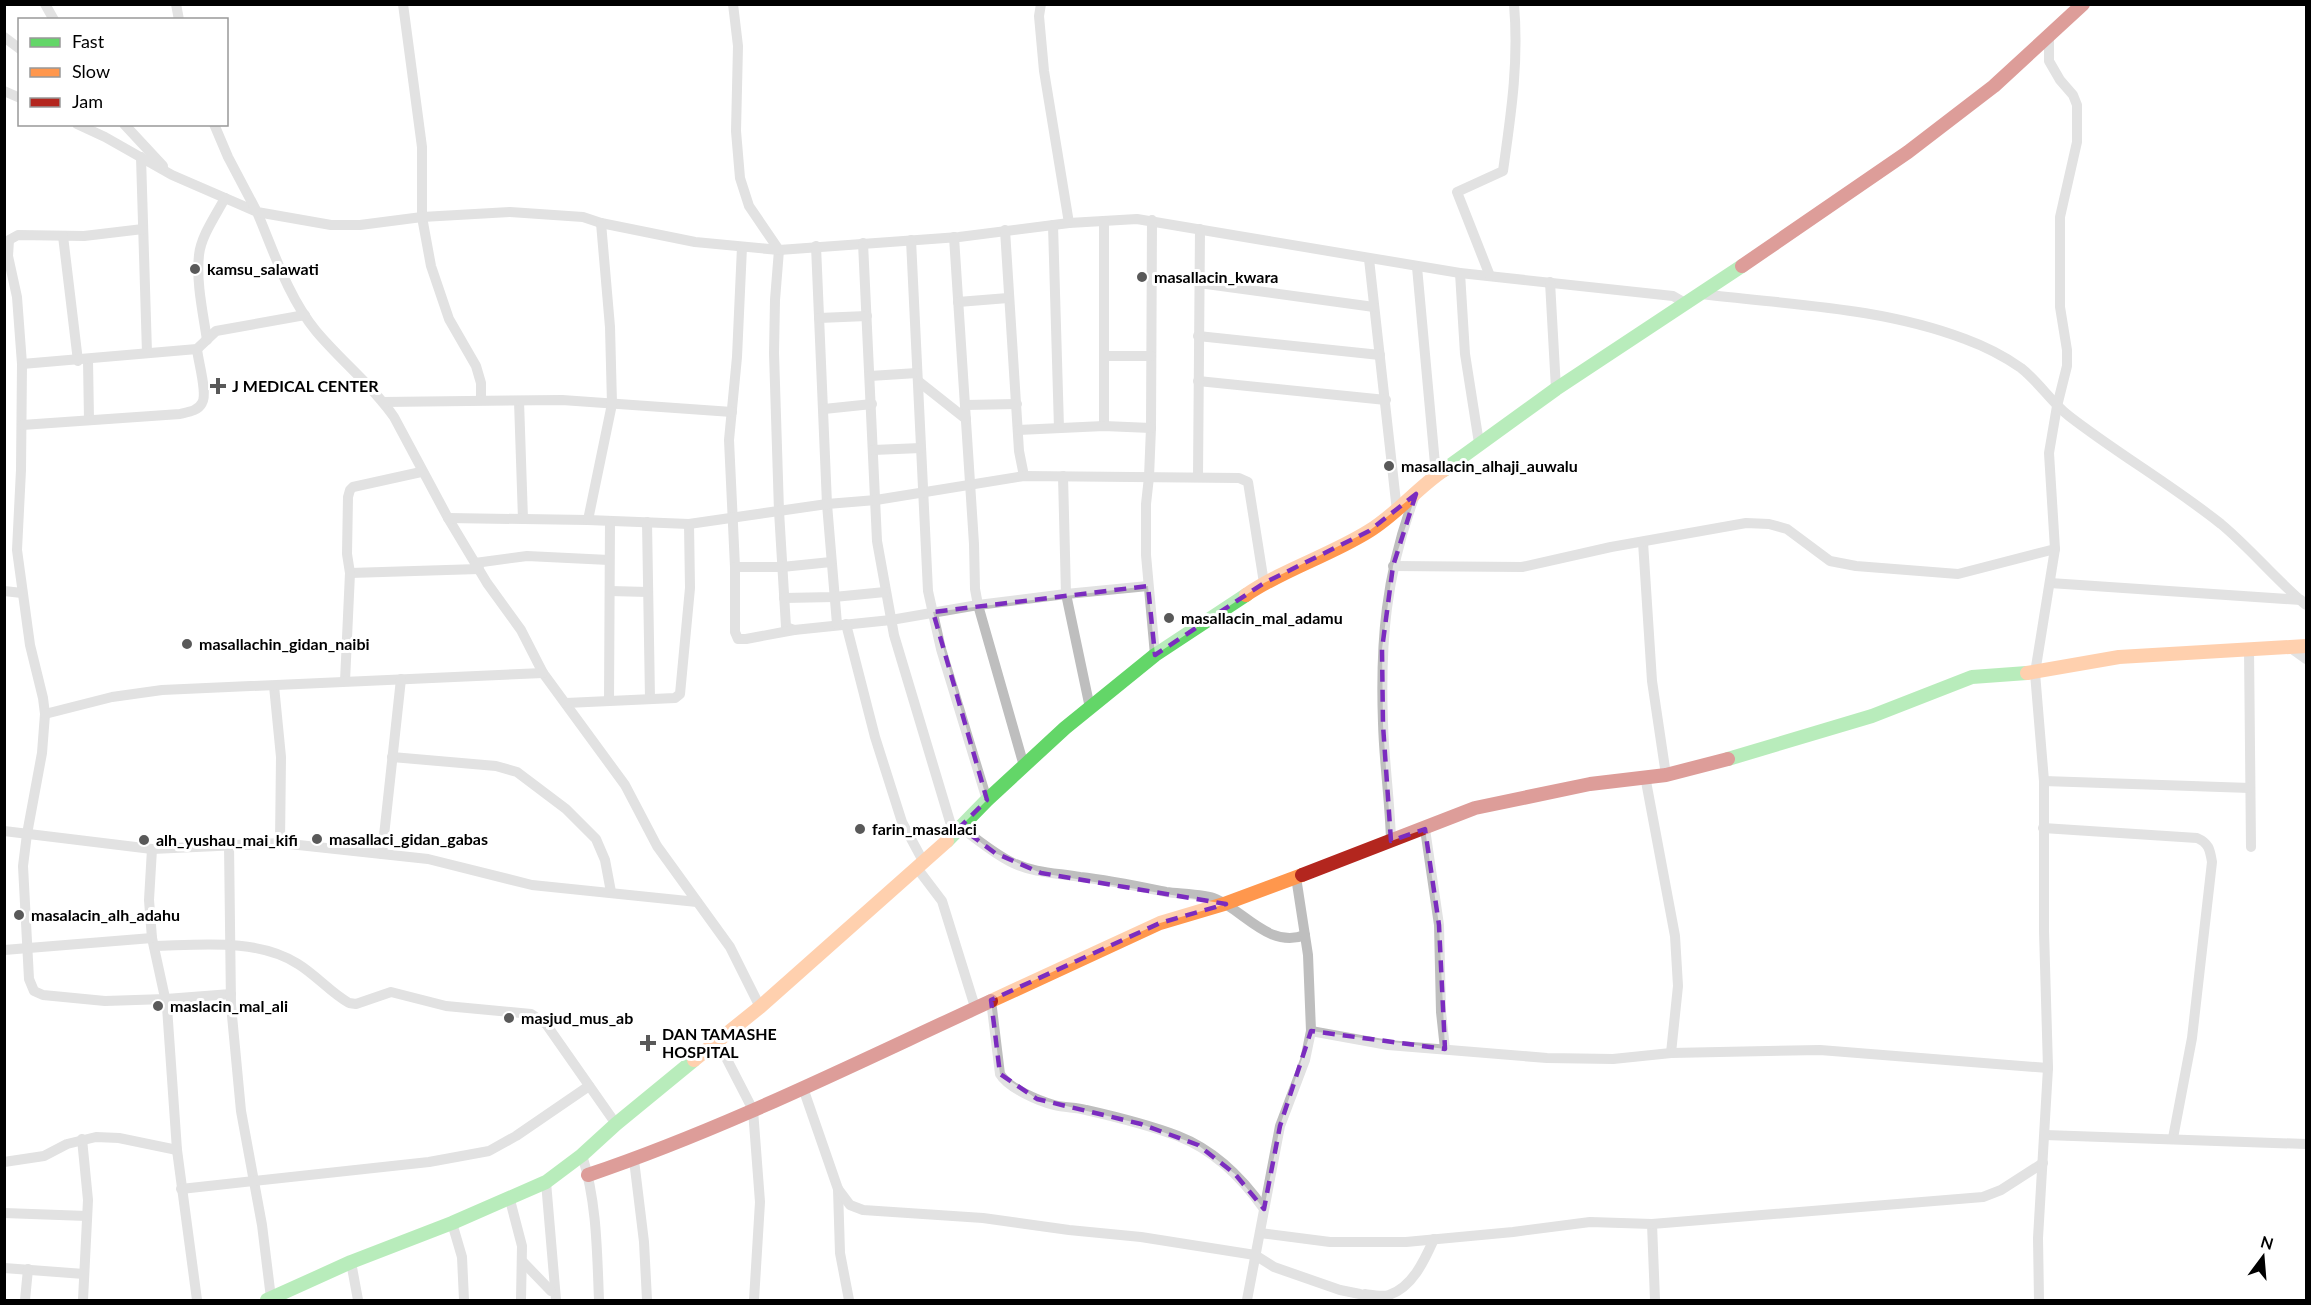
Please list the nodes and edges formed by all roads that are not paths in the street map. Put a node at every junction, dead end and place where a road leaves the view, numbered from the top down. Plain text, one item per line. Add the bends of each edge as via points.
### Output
1 (45, 4) edge
2 (403, 4) edge
3 (733, 4) edge
4 (1041, 4) edge
5 (1514, 4) edge
6 (2079, 6) edge
7 (53, 18) edge
8 (2049, 35) junction
9 (4, 37) edge
10 (18, 48) edge
11 (4, 91) edge
12 (18, 97) edge
13 (81, 126) edge
14 (124, 126) edge
15 (215, 126) edge
16 (141, 157) junction
17 (172, 175) junction
18 (225, 198) junction
19 (257, 212) junction
20 (422, 217) junction
21 (1152, 220) junction
22 (1104, 221) junction
23 (601, 223) junction
24 (1069, 223) junction
25 (1053, 225) junction
26 (143, 229) junction
27 (1200, 229) junction
28 (1005, 230) junction
29 (63, 236) junction
30 (954, 237) junction
31 (911, 240) junction
32 (862, 243) junction
33 (816, 246) junction
34 (742, 247) junction
35 (779, 249) junction
36 (1369, 259) junction
37 (1417, 267) junction
38 (1460, 273) junction
39 (1490, 276) junction
40 (1550, 282) junction
41 (1199, 283) junction
42 (1702, 294) junction
43 (1008, 298) junction
44 (958, 302) junction
45 (1687, 304) junction
46 (1374, 307) junction
47 (305, 315) junction
48 (867, 316) junction
49 (819, 318) junction
50 (1198, 336) junction
51 (207, 340) junction
52 (196, 349) junction
53 (147, 353) junction
54 (1380, 355) junction
55 (1104, 356) junction
56 (1151, 357) junction
57 (83, 360) junction
58 (22, 364) junction
59 (870, 376) junction
60 (917, 377) junction
61 (1198, 381) junction
62 (1556, 388) junction
63 (481, 400) junction
64 (1386, 400) junction
65 (519, 401) junction
66 (383, 402) junction
67 (612, 404) junction
68 (872, 404) junction
69 (1017, 404) junction
70 (965, 405) junction
71 (2057, 406) junction
72 (824, 409) junction
73 (732, 412) junction
74 (966, 419) junction
75 (89, 420) junction
76 (22, 425) junction
77 (1104, 426) junction
78 (1059, 428) junction
79 (1151, 428) junction
80 (1018, 430) junction
81 (1479, 443) junction
82 (921, 448) junction
83 (873, 450) junction
84 (421, 472) junction
85 (1436, 475) junction
86 (1024, 476) junction
87 (1063, 476) junction
88 (1149, 477) junction
89 (1197, 477) junction
90 (970, 485) junction
91 (923, 493) junction
92 (1416, 494) junction
93 (876, 500) junction
94 (827, 504) junction
95 (779, 511) junction
96 (1397, 511) junction
97 (448, 518) junction
98 (523, 519) junction
99 (588, 520) junction
100 (732, 520) junction
101 (610, 521) junction
102 (647, 522) junction
103 (689, 524) junction
104 (1643, 542) junction
105 (2055, 549) junction
106 (609, 560) junction
107 (831, 562) junction
108 (477, 566) junction
109 (1393, 566) junction
110 (735, 567) junction
111 (782, 567) junction
112 (350, 573) junction
113 (1264, 583) junction
114 (2050, 583) junction
115 (1148, 586) junction
116 (4, 591) edge
117 (610, 591) junction
118 (648, 592) junction
119 (885, 592) junction
120 (22, 593) junction
121 (1066, 594) junction
122 (834, 597) junction
123 (784, 598) junction
124 (2304, 603) edge
125 (978, 605) junction
126 (933, 612) junction
127 (891, 620) junction
128 (842, 624) junction
129 (794, 630) junction
130 (2288, 646) junction
131 (2307, 646) edge
132 (2249, 648) junction
133 (1155, 655) junction
134 (2307, 659) edge
135 (543, 673) junction
136 (2035, 673) junction
137 (401, 679) junction
138 (345, 681) junction
139 (274, 686) junction
140 (650, 699) junction
141 (609, 701) junction
142 (566, 703) junction
143 (1090, 708) junction
144 (45, 714) junction
145 (393, 757) junction
146 (1024, 766) junction
147 (1666, 775) junction
148 (1646, 776) junction
149 (2044, 781) junction
150 (2250, 788) junction
151 (987, 800) junction
152 (2043, 828) junction
153 (1425, 829) junction
154 (4, 831) edge
155 (957, 831) junction
156 (27, 834) junction
157 (1391, 841) junction
158 (280, 843) junction
159 (229, 844) junction
160 (2251, 848) dead end
161 (152, 849) junction
162 (382, 855) junction
163 (920, 865) junction
164 (1296, 877) junction
165 (611, 892) junction
166 (697, 902) junction
167 (1224, 904) junction
168 (1305, 935) junction
169 (153, 942) junction
170 (229, 944) junction
171 (27, 948) junction
172 (4, 951) edge
173 (231, 994) junction
174 (166, 999) junction
175 (991, 1000) junction
176 (760, 1007) junction
177 (975, 1007) junction
178 (1311, 1031) junction
179 (718, 1042) junction
180 (1445, 1049) junction
181 (1671, 1053) junction
182 (2048, 1068) junction
183 (589, 1086) junction
184 (803, 1088) junction
185 (753, 1110) junction
186 (616, 1124) junction
187 (2045, 1135) junction
188 (2173, 1138) junction
189 (82, 1139) junction
190 (2307, 1143) edge
191 (177, 1150) junction
192 (582, 1155) junction
193 (634, 1160) junction
194 (4, 1162) edge
195 (2043, 1163) junction
196 (588, 1175) junction
197 (253, 1181) junction
198 (546, 1182) junction
199 (181, 1189) junction
200 (838, 1189) junction
201 (510, 1200) junction
202 (1264, 1209) junction
203 (4, 1213) edge
204 (87, 1216) junction
205 (452, 1223) junction
206 (1652, 1224) junction
207 (1260, 1233) junction
208 (1434, 1239) junction
209 (1255, 1255) junction
210 (351, 1262) junction
211 (523, 1262) junction
212 (4, 1268) edge
213 (28, 1269) junction
214 (84, 1274) junction
215 (1360, 1294) junction
216 (289, 1295) edge
217 (553, 1296) edge
218 (269, 1299) edge
219 (25, 1300) edge
220 (83, 1300) edge
221 (197, 1300) edge
222 (358, 1300) edge
223 (464, 1300) edge
224 (521, 1300) edge
225 (599, 1300) edge
226 (647, 1300) edge
227 (754, 1300) edge
228 (849, 1300) edge
229 (1247, 1300) edge
230 (1374, 1300) edge
231 (1655, 1300) edge
232 (2039, 1300) edge

1 - 7 street
2 - 20 street via 422,147
3 - 35 street via 738,46 736,131 740,178 749,206
4 - 24 street via 1044,71
5 - 39 street via 1515,75 1503,171 1457,192
6 - 8 street
8 - 42 street via 1994,86 1908,152
8 - 71 street via 2049,61 2077,105 2077,142 2060,217 2060,307 2067,366
9 - 10 street
11 - 12 street
13 - 16 street
14 - 17 street
15 - 19 street
16 - 17 street
16 - 26 street
17 - 18 street
18 - 19 street
18 - 51 street via 199,254
19 - 20 street via 331,225
19 - 47 street via 292,296
20 - 23 street via 510,212 583,217
20 - 63 street via 431,266 449,319 476,366
21 - 22 street
21 - 27 street
21 - 56 street
22 - 24 street
22 - 55 street
23 - 34 street
23 - 67 street
24 - 25 street
25 - 28 street
25 - 78 street
26 - 29 street
26 - 53 street
27 - 36 street
27 - 41 street
28 - 30 street
28 - 43 street
29 - 57 street
29 - 58 street via 18,235 9,240
30 - 31 street
30 - 44 street
31 - 32 street
31 - 60 street
32 - 33 street
32 - 48 street
33 - 35 street
33 - 49 street
34 - 35 street
34 - 73 street
35 - 95 street via 774,353
36 - 37 street
36 - 46 street
37 - 38 street
37 - 85 street
38 - 39 street
38 - 81 street via 1465,354
39 - 40 street
40 - 45 street via 1673,296
40 - 62 street
41 - 46 street
41 - 50 street
42 - 45 street
42 - 71 street via 1851,310 1964,338 2022,369
43 - 44 street
43 - 69 street
44 - 70 street
45 - 62 street
46 - 54 street
47 - 51 street via 216,331
47 - 66 street
48 - 49 street
48 - 59 street
49 - 72 street
50 - 54 street
50 - 61 street
51 - 52 street
52 - 53 street
52 - 75 street via 204,395 203,403 196,409 180,414
53 - 57 street
54 - 64 street
55 - 56 street
55 - 77 street
56 - 79 street
57 - 58 street
57 - 75 street
58 - 76 street
59 - 60 street
59 - 68 street
60 - 74 street
60 - 82 street
61 - 64 street
61 - 89 street
62 - 81 street
63 - 65 street
63 - 66 street
64 - 96 street
65 - 67 street
65 - 98 street
66 - 84 street
67 - 73 street
67 - 99 street
68 - 72 street
68 - 83 street
69 - 70 street
69 - 80 street
70 - 74 street
71 - 105 street via 2049,453
71 - 124 street via 2222,525
72 - 94 street
73 - 100 street
74 - 90 street
75 - 76 street
76 - 120 street via 17,550
77 - 78 street
77 - 79 street
78 - 80 street
79 - 88 street
80 - 86 street
81 - 85 street
82 - 83 street
82 - 91 street
83 - 93 street
84 - 97 street
84 - 112 street via 350,490
85 - 92 street
86 - 87 street
86 - 90 street
87 - 88 street
87 - 121 street
88 - 89 street
88 - 115 street
89 - 113 street via 1239,478 1248,482
90 - 91 street
90 - 125 street
91 - 93 street
91 - 126 street via 928,591
92 - 96 street
92 - 109 street
93 - 94 street
93 - 119 street
94 - 95 street
94 - 107 street
95 - 100 street
95 - 111 street
96 - 113 street via 1325,555
97 - 98 street
97 - 108 street
98 - 99 street
99 - 101 street
100 - 103 street
100 - 110 street
101 - 102 street
101 - 106 street
102 - 103 street
102 - 118 street
103 - 140 street via 690,588 682,688 675,698
104 - 105 street via 1746,523 1769,524 1786,529 1830,561 1841,564 1958,574
104 - 109 street via 1522,567
104 - 147 street via 1652,681
105 - 114 street
106 - 108 street via 527,556
106 - 117 street
107 - 111 street
107 - 122 street
108 - 112 street
108 - 135 street via 521,630
109 - 157 street via 1382,649
110 - 111 street
110 - 129 street via 738,639
111 - 123 street
112 - 138 street
113 - 133 street
114 - 124 street
114 - 136 street
115 - 121 street
115 - 133 street
116 - 120 street
117 - 118 street
117 - 141 street
118 - 140 street
119 - 122 street
119 - 127 street
120 - 144 street
121 - 125 street
121 - 143 street
122 - 123 street
122 - 128 street
123 - 129 street via 786,627
125 - 126 street
125 - 146 street
126 - 127 street
126 - 151 street
127 - 128 street
127 - 155 street
128 - 129 street
128 - 163 street via 902,822
130 - 131 street
130 - 132 street
130 - 134 street
132 - 136 street via 2119,657
132 - 150 street
133 - 143 street
135 - 137 street
135 - 142 street
136 - 147 street via 1972,677 1872,716
136 - 149 street
137 - 138 street
137 - 145 street
138 - 139 street
139 - 144 street via 162,690 112,697
139 - 158 street via 281,757
140 - 141 street
141 - 142 street
142 - 166 street via 625,785 657,846
143 - 146 street
144 - 156 street
145 - 162 street
145 - 165 street via 496,766 517,772 566,809 596,839
146 - 151 street
147 - 148 street
148 - 153 street via 1475,808
148 - 181 street via 1675,936 1678,986
149 - 150 street
149 - 152 street
150 - 160 street
151 - 155 street
152 - 182 street
152 - 188 street via 2197,838 2210,850 2212,862 2193,1038
153 - 157 street
153 - 180 street via 1439,925
154 - 156 street
155 - 163 street
155 - 167 street via 1041,873 1079,876 1185,896 1208,896
156 - 161 street
156 - 171 street via 23,888
157 - 164 street
158 - 159 street
158 - 162 street
159 - 161 street
159 - 170 street
161 - 169 street via 149,900
162 - 165 street via 428,859 532,885
163 - 176 street
163 - 177 street via 942,901
164 - 167 street
164 - 168 street
165 - 166 street
166 - 176 street via 730,947
167 - 168 street via 1285,939
167 - 175 street via 1160,923
168 - 178 street
169 - 170 street
169 - 171 street
169 - 174 street
170 - 173 street
170 - 183 street via 296,962 349,1004 391,992 446,1006 531,1014 546,1024
171 - 172 street
171 - 174 street via 31,986 43,995 105,1001
173 - 174 street
173 - 197 street via 241,1111
174 - 191 street
175 - 177 street
175 - 202 street via 1004,1080 1056,1106 1085,1109 1179,1136 1235,1174
176 - 179 street
177 - 184 street
178 - 180 street via 1388,1045
178 - 202 street via 1305,1060 1280,1126
179 - 185 street
179 - 186 street
180 - 181 street via 1547,1058 1613,1059
181 - 182 street via 1820,1050
182 - 187 street
183 - 186 street
183 - 197 street via 489,1151 429,1162
184 - 185 street
184 - 200 street
185 - 193 street
185 - 227 street via 760,1202
186 - 192 street
187 - 188 street
187 - 195 street
188 - 190 street
189 - 191 street via 119,1138
189 - 194 street via 44,1156
189 - 204 street
191 - 199 street
192 - 196 street
192 - 198 street
193 - 196 street
193 - 226 street
195 - 206 street via 1983,1197
195 - 232 street
196 - 225 street
197 - 199 street
197 - 218 street
198 - 201 street
198 - 217 street
199 - 221 street
200 - 209 street via 850,1204 863,1210 982,1218
200 - 228 street via 840,1253
201 - 205 street
201 - 211 street
202 - 207 street
203 - 204 street
204 - 214 street
205 - 210 street
205 - 223 street via 462,1257
206 - 208 street via 1590,1222
206 - 231 street
207 - 208 street via 1330,1242
207 - 209 street
208 - 215 street via 1424,1262 1408,1282 1388,1296
209 - 215 street via 1285,1271
209 - 229 street
210 - 216 street
210 - 222 street
211 - 217 street
211 - 224 street
212 - 213 street
213 - 214 street
213 - 219 street
214 - 220 street
215 - 230 street
216 - 218 street

